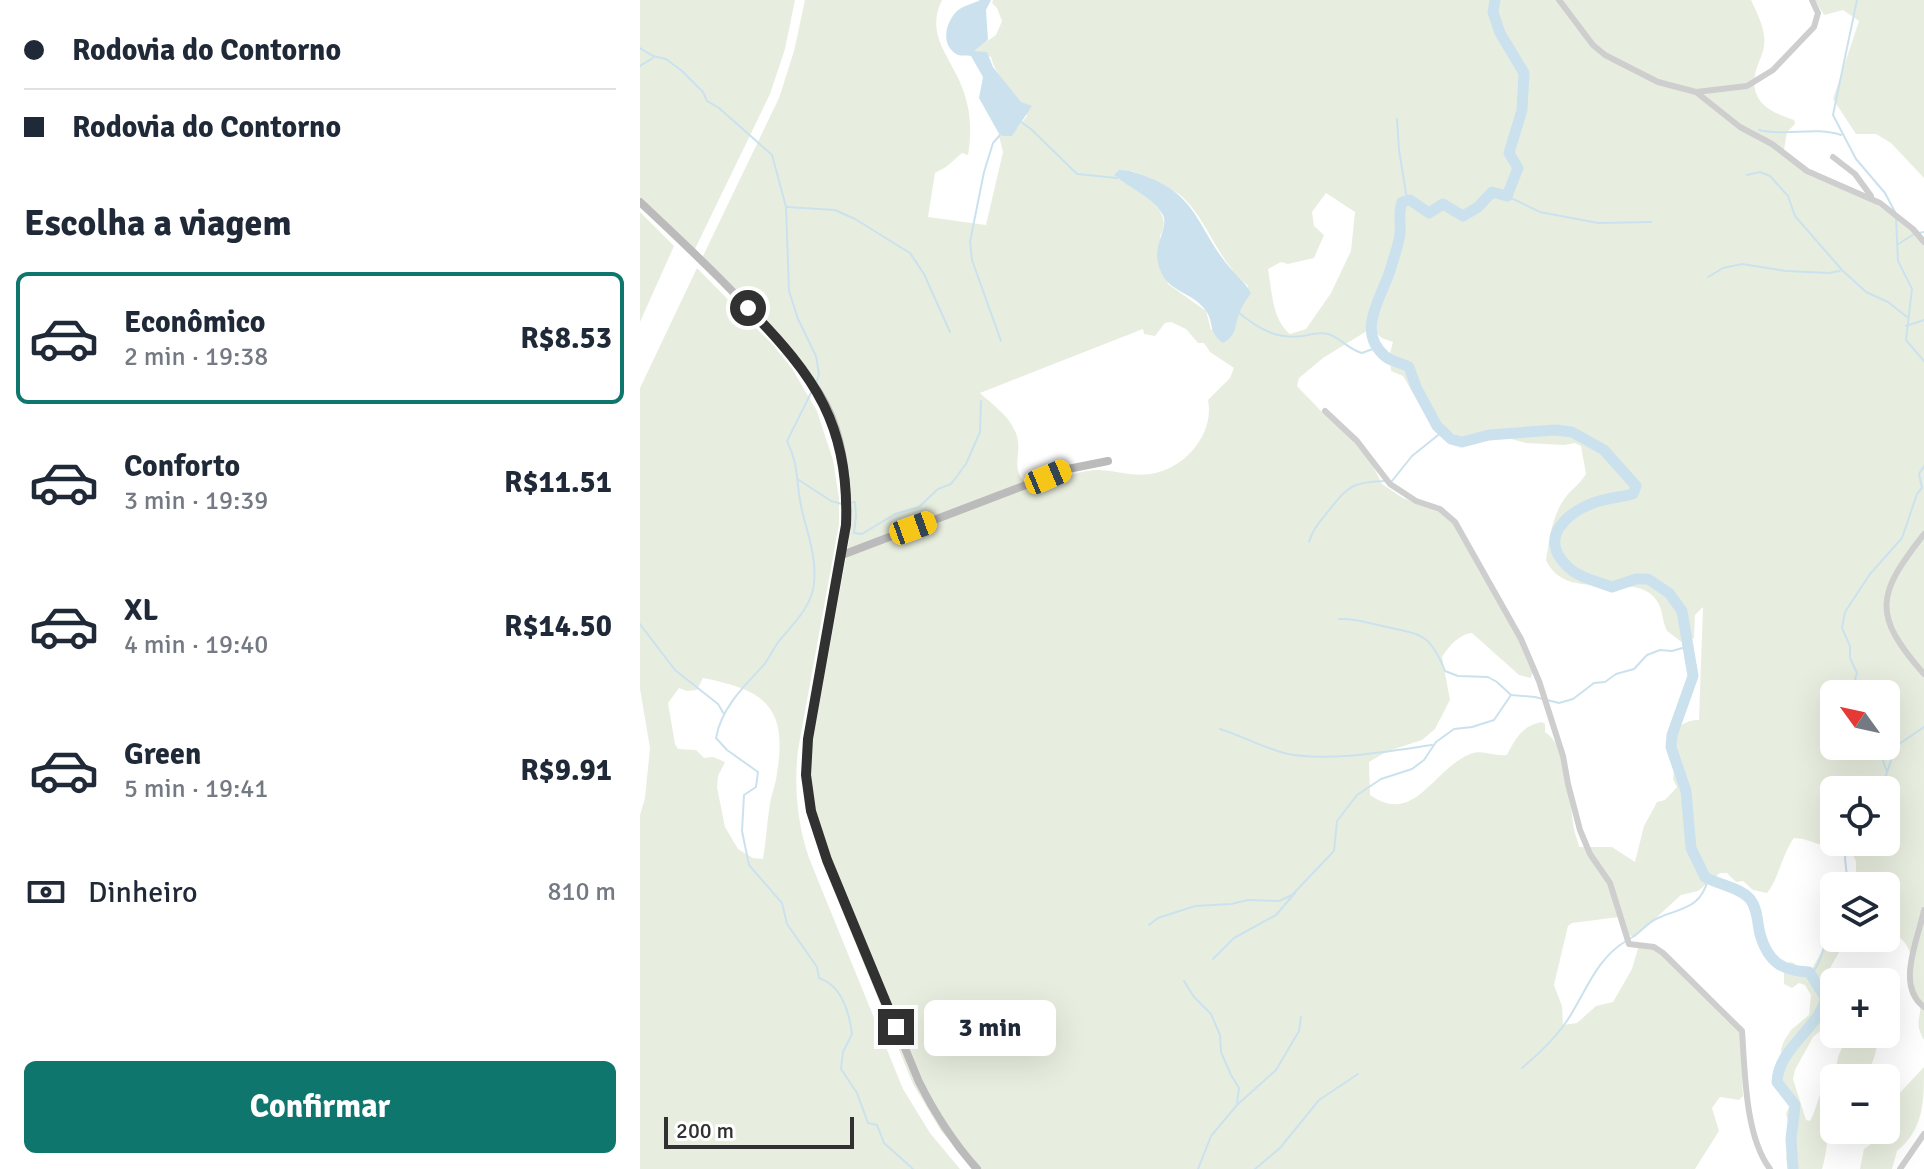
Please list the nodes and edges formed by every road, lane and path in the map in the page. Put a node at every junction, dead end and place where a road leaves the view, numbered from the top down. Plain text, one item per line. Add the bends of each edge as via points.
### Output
1 (1559, 0) edge
2 (1812, 0) edge
3 (1696, 92) junction
4 (1833, 157) dead end
5 (1871, 196) junction
6 (640, 202) edge
7 (1924, 242) edge
8 (1325, 411) dead end
9 (1108, 461) dead end
10 (1924, 534) edge
11 (842, 555) junction
12 (1924, 674) edge
13 (1924, 910) edge
14 (1924, 1007) edge
15 (1924, 1134) edge
16 (977, 1169) edge
17 (1770, 1169) edge
18 (1900, 1169) edge

1 - 3 street via 1605,55 1658,82
2 - 3 street via 1818,13 1814,27 1773,70 1747,86
3 - 5 street via 1807,171
4 - 5 street
5 - 7 street
6 - 11 main road via 765,325 821,395 842,457 847,496
8 - 17 street via 1390,484 1455,522 1539,681 1580,830 1610,883 1629,944 1663,953 1742,1031 1756,1139
9 - 11 main road via 1068,469
10 - 12 street via 1892,580 1885,610
11 - 16 main road via 808,739 811,811 919,1082 935,1114
13 - 14 street via 1910,957 1911,982
15 - 18 street

